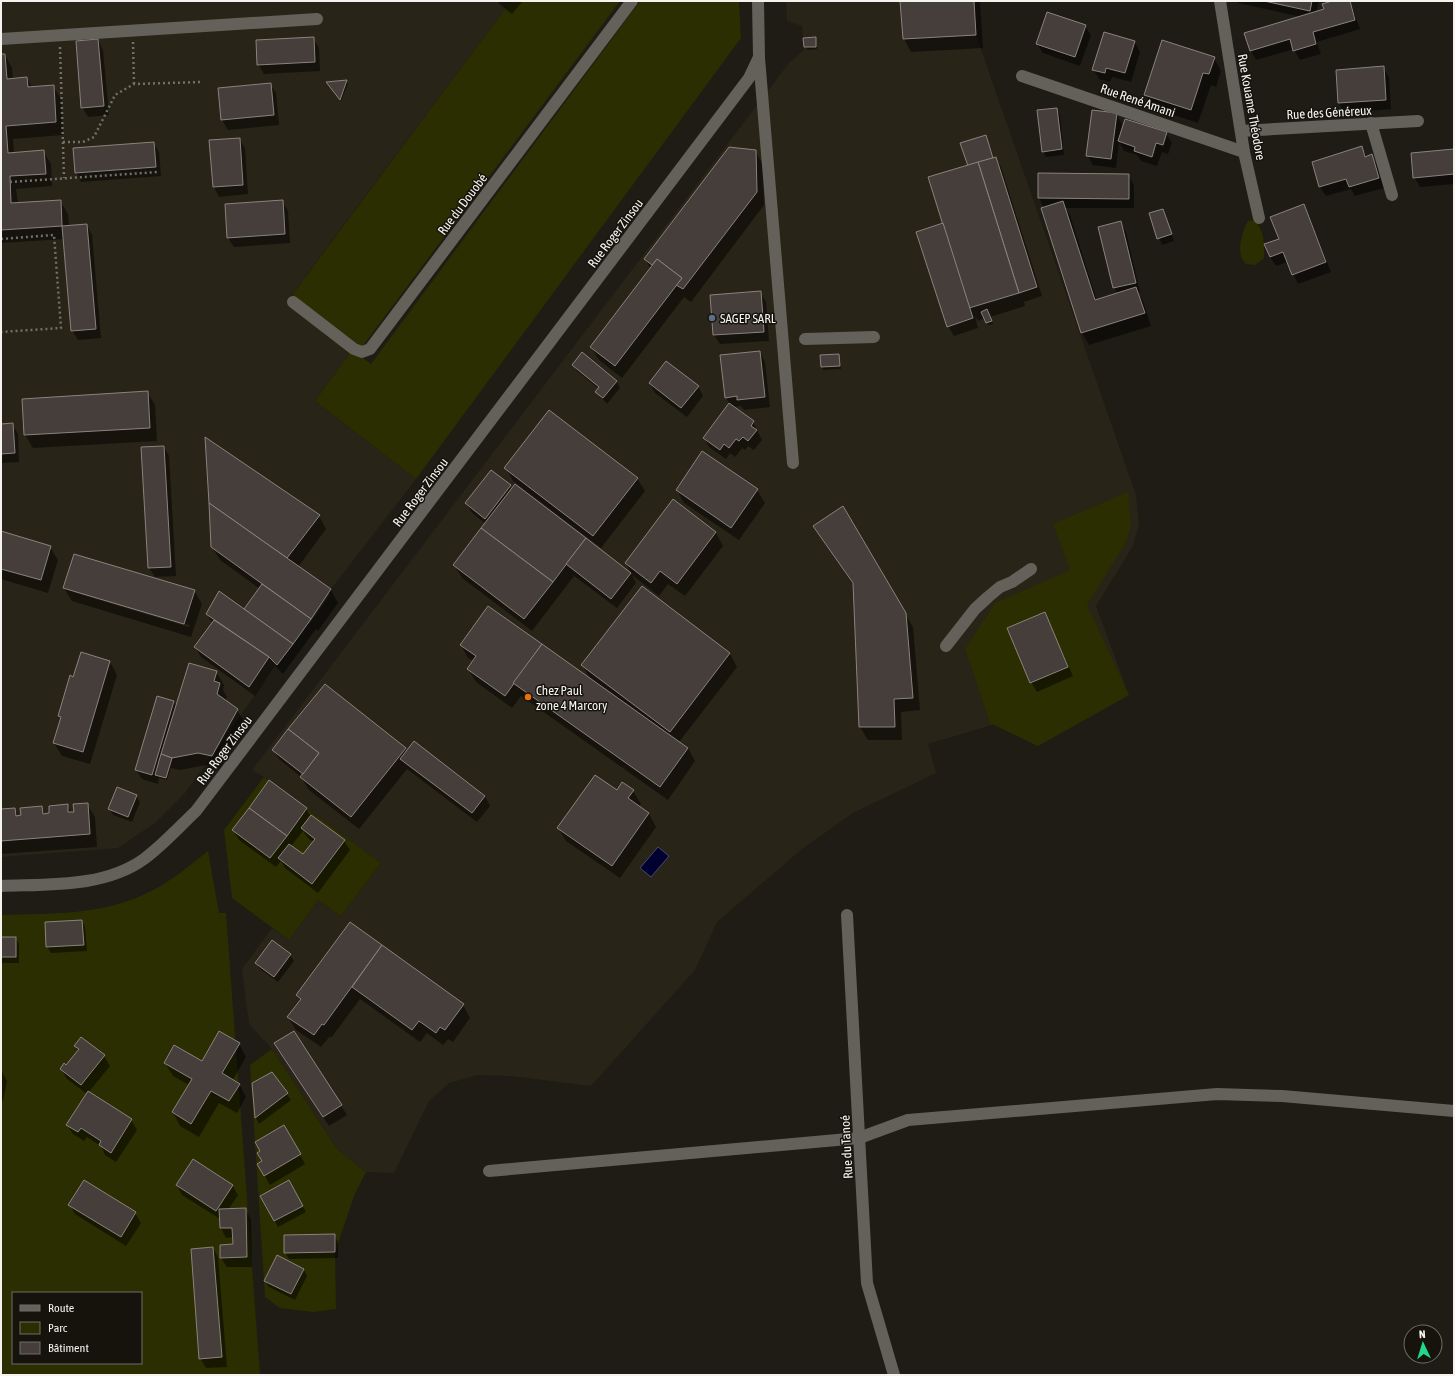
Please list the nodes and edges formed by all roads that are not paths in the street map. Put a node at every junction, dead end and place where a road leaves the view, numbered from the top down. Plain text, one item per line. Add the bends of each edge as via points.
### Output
1 (632, 1) edge
2 (758, 1) edge
3 (1220, 1) edge
4 (317, 19) dead end
5 (1, 39) edge
6 (759, 57) junction
7 (1022, 76) dead end
8 (1418, 121) dead end
9 (1371, 123) junction
10 (1241, 131) junction
11 (1244, 152) junction
12 (1392, 195) dead end
13 (1259, 218) dead end
14 (293, 302) dead end
15 (874, 337) dead end
16 (805, 339) dead end
17 (792, 463) dead end
18 (1031, 569) dead end
19 (946, 646) dead end
20 (1, 886) edge
21 (847, 914) dead end
22 (1454, 1111) edge
23 (859, 1138) junction
24 (489, 1171) dead end
25 (894, 1375) edge

1 - 14 street, Rue du Douobé via 370,349 362,352 354,349
2 - 6 street, Rue Roger Zinsou
3 - 10 street, Rue Kouame Théodore
4 - 5 street
6 - 17 street
6 - 20 street, Rue Roger Zinsou via 750,78 196,811 143,860 127,868 94,880
7 - 11 street, Rue René Amani
8 - 9 street, Rue des Généreux
9 - 10 street, Rue des Généreux
9 - 12 street
10 - 11 street, Rue Kouame Théodore
11 - 13 street, Rue Kouame Théodore
15 - 16 street
18 - 19 street via 988,597 975,609
21 - 23 street, Rue du Tanoé
22 - 23 street via 1282,1096 1217,1094 908,1120
23 - 24 street
23 - 25 street, Rue du Tanoé via 867,1283

